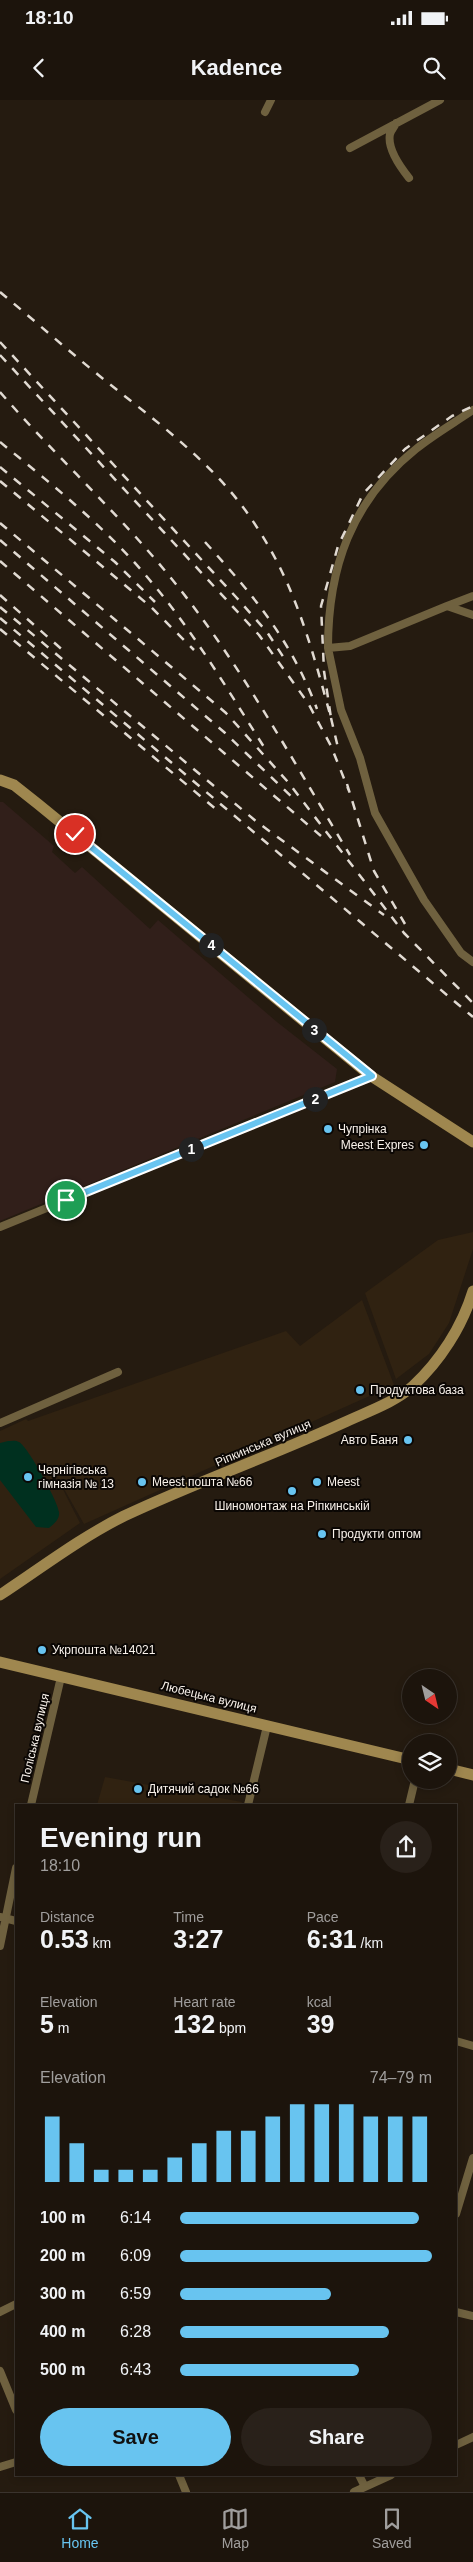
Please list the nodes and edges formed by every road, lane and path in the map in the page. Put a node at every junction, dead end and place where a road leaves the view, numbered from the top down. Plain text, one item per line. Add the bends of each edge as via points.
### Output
1 (271, 100) edge
2 (440, 100) edge
3 (265, 112) dead end
4 (396, 123) junction
5 (350, 148) dead end
6 (409, 178) dead end
7 (473, 410) edge
8 (473, 596) edge
9 (447, 606) junction
10 (473, 615) edge
11 (328, 648) junction
12 (0, 780) edge
13 (473, 962) edge
14 (372, 1076) junction
15 (473, 1142) edge
16 (0, 1227) edge
17 (473, 1291) edge
18 (118, 1372) dead end
19 (0, 1424) edge
20 (0, 1595) edge
21 (0, 1662) edge
22 (61, 1677) junction
23 (266, 1726) junction
24 (402, 1758) edge
25 (457, 1771) edge
26 (473, 1776) edge
27 (413, 1789) edge
28 (31, 1804) edge
29 (248, 1804) edge
30 (409, 1804) edge
31 (15, 1872) edge
32 (3, 1918) edge
33 (0, 1946) edge
34 (457, 2041) edge
35 (473, 2046) edge
36 (473, 2158) edge
37 (457, 2211) edge
38 (15, 2304) edge
39 (0, 2312) edge
40 (457, 2312) edge
41 (473, 2316) edge
42 (0, 2372) edge
43 (15, 2408) edge
44 (473, 2437) edge
45 (457, 2445) edge
46 (15, 2462) edge
47 (0, 2467) edge
48 (179, 2476) edge
49 (360, 2476) edge
50 (389, 2476) edge
51 (365, 2487) junction
52 (186, 2492) edge
53 (354, 2492) edge

1 - 3 street
2 - 4 street
4 - 5 street
4 - 6 street via 390,134 391,143 402,170
7 - 11 street via 416,449 389,474 366,503 340,557 328,611
8 - 9 street
9 - 10 street
9 - 11 street via 350,646
11 - 13 street via 341,710 360,758 376,814 424,900 461,953
12 - 14 main road via 14,785 38,804
14 - 15 main road
14 - 16 street
17 - 20 main road, Ріпкинська вулиця via 446,1347 412,1388 329,1430 124,1516
18 - 19 street
21 - 22 main road, Любецька вулиця
22 - 23 main road, Любецька вулиця
22 - 28 street, Поліська вулиця
23 - 24 main road, Любецька вулиця
23 - 29 street
25 - 26 main road
27 - 30 street
31 - 32 street
32 - 33 street
34 - 35 street
36 - 37 street
38 - 39 street
40 - 41 street
42 - 43 street
44 - 45 street
46 - 47 street
48 - 52 street
49 - 51 street
50 - 51 street
51 - 53 street

